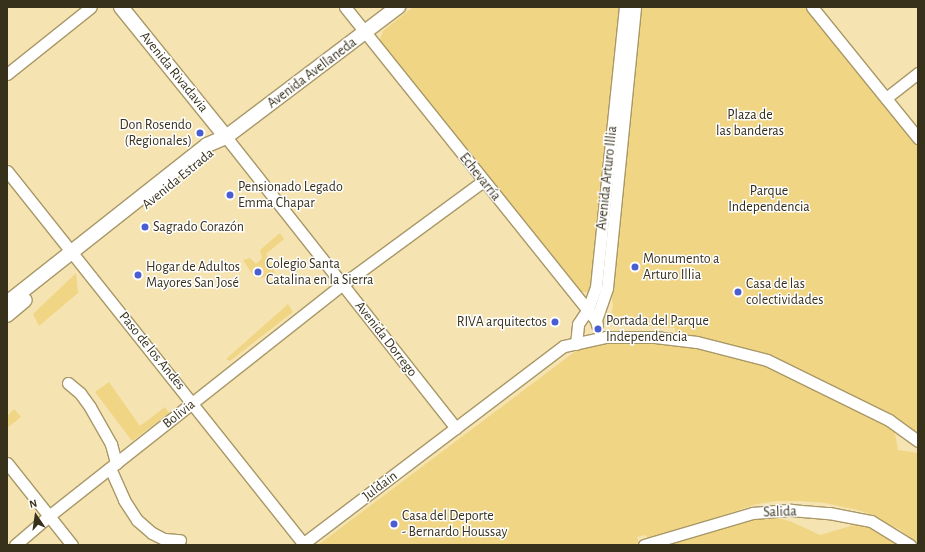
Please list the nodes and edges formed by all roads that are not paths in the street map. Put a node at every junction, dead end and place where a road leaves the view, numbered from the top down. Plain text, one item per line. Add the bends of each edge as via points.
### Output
1 (91, 7) edge
2 (122, 7) edge
3 (345, 7) edge
4 (398, 7) edge
5 (625, 7) edge
6 (635, 7) edge
7 (812, 7) edge
8 (365, 32) junction
9 (918, 72) edge
10 (7, 74) edge
11 (886, 98) junction
12 (226, 137) junction
13 (918, 138) edge
14 (7, 171) edge
15 (483, 181) junction
16 (75, 255) junction
17 (343, 284) junction
18 (7, 302) edge
19 (588, 309) junction
20 (7, 315) edge
21 (598, 329) junction
22 (576, 344) junction
23 (68, 383) dead end
24 (193, 403) junction
25 (456, 428) junction
26 (918, 440) edge
27 (7, 462) edge
28 (113, 465) junction
29 (49, 516) junction
30 (180, 540) dead end
31 (304, 544) edge
32 (645, 544) edge
33 (15, 545) edge
34 (72, 545) edge
35 (910, 545) edge

1 - 10 street
2 - 12 main road, Avenida Rivadavia
3 - 8 street, Echevarría
4 - 8 main road, Avenida Avellaneda
5 - 19 street, Avenida Arturo Illia via 596,287
6 - 21 street, Avenida Arturo Illia via 607,288
7 - 11 street
8 - 12 main road, Avenida Avellaneda
8 - 15 street, Echevarría
9 - 11 street
11 - 13 street
12 - 16 main road, Avenida Estrada via 205,147
12 - 17 street, Avenida Dorrego
14 - 16 street, Paso de los Andes
15 - 17 street, Bolivia
15 - 19 street, Echevarría
16 - 18 main road, Avenida Estrada
16 - 20 main road, Avenida Estrada
16 - 24 street, Paso de los Andes
17 - 24 street, Bolivia
17 - 25 street, Avenida Dorrego
19 - 21 street, Echevarría
19 - 22 street, Avenida Arturo Illia via 578,324
21 - 22 street, Juldain
21 - 26 street, Juldain via 719,346 767,360 884,417
22 - 25 street, Juldain via 564,346
23 - 28 street via 90,406 111,444
24 - 28 street, Bolivia
24 - 31 street, Paso de los Andes
25 - 31 street, Juldain
27 - 29 street
28 - 29 street, Bolivia
28 - 30 street via 124,500 137,520 164,540
29 - 33 street, Bolivia
29 - 34 street
32 - 35 street, Salida via 753,513 791,510 829,513 871,521

